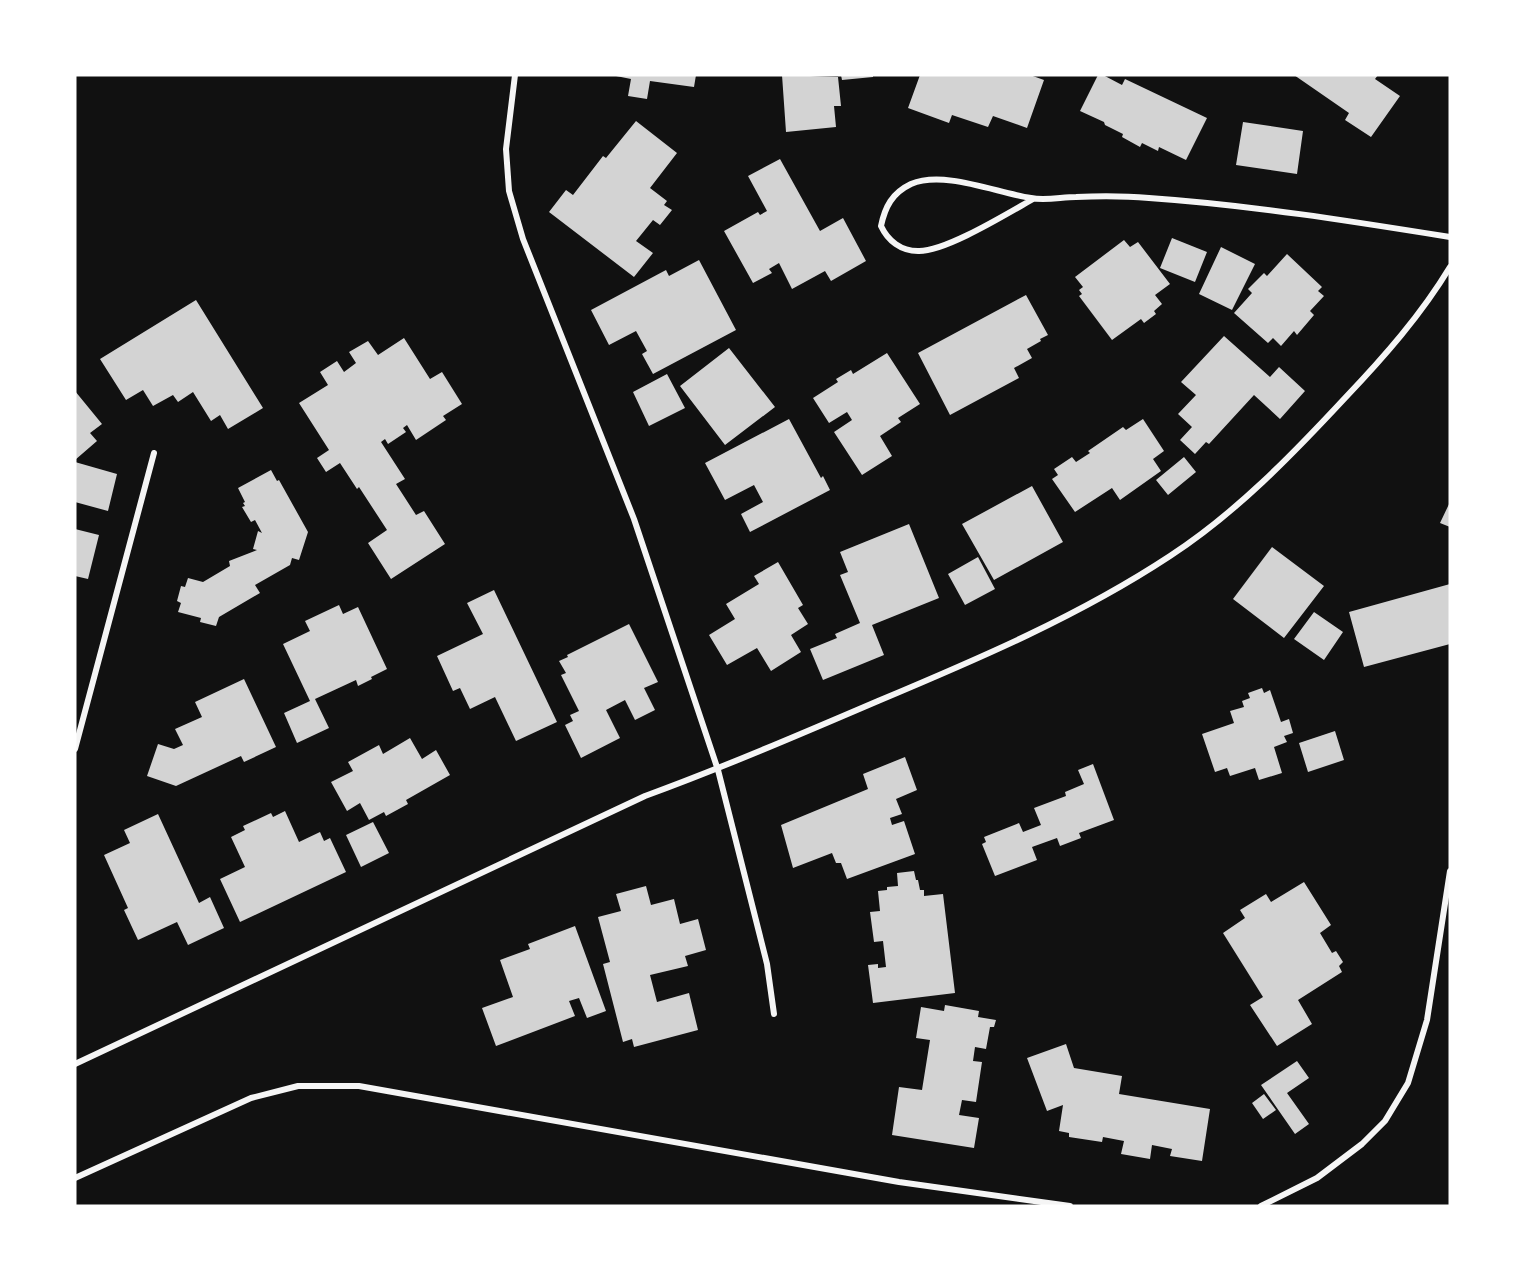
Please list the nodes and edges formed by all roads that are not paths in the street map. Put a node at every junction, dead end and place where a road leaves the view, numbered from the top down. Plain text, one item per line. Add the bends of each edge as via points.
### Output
1 (515, 75) edge
2 (1033, 199) junction
3 (1450, 237) edge
4 (1450, 267) edge
5 (154, 453) dead end
6 (75, 749) edge
7 (718, 770) junction
8 (1450, 871) edge
9 (774, 1014) dead end
10 (75, 1064) edge
11 (75, 1178) edge
12 (1071, 1206) edge
13 (1261, 1206) edge

1 - 7 street via 506,149 509,191 524,239 634,519
2 - 2 street via 975,231 931,249 903,248 892,242 881,226 886,206 897,193 924,181 945,180
2 - 3 street via 1092,196 1206,203 1300,213
4 - 7 street via 1395,344 1313,433 1244,500 1172,555 1075,613
5 - 6 street
7 - 9 street via 767,964
7 - 10 street via 645,796
8 - 13 street via 1427,1020 1408,1083 1385,1121 1362,1144 1317,1178
11 - 12 street via 251,1098 298,1086 359,1086 899,1182

